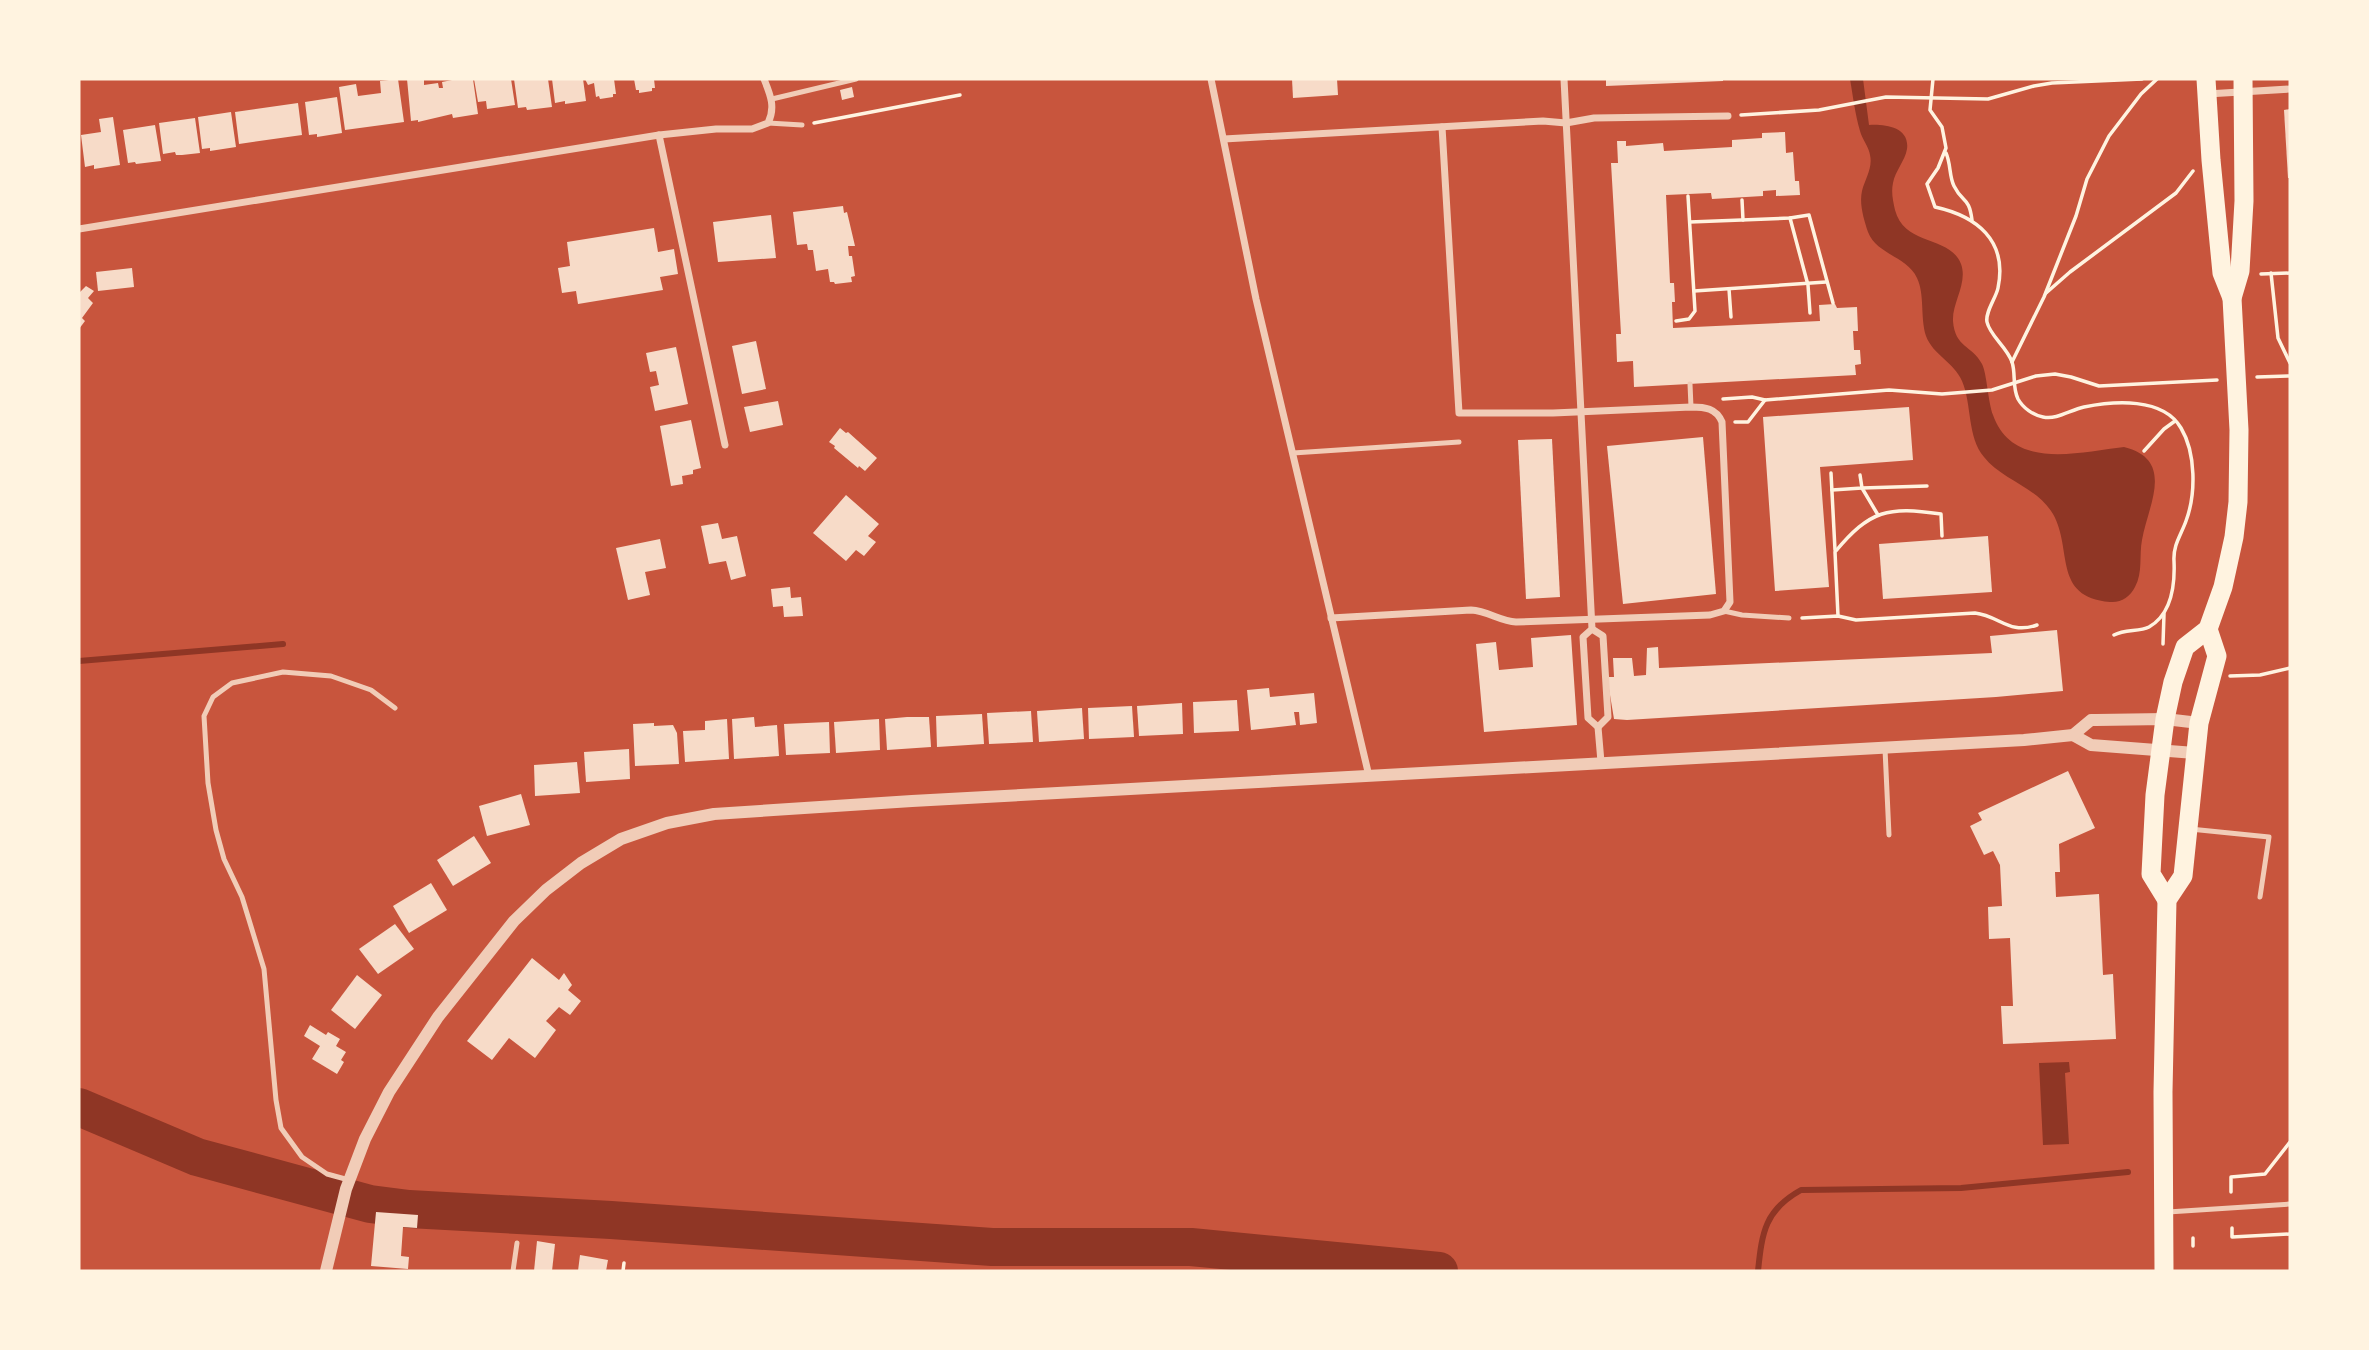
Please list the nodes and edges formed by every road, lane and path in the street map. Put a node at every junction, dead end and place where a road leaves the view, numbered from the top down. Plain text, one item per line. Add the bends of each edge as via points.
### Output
1 (764, 79) edge
2 (856, 79) edge
3 (1211, 79) edge
4 (1564, 79) edge
5 (1933, 79) edge
6 (2142, 79) edge
7 (2157, 79) edge
8 (2242, 85) edge
9 (2207, 86) edge
10 (2290, 89) edge
11 (960, 95) dead end
12 (772, 99) junction
13 (1930, 99) junction
14 (1728, 116) joint
15 (768, 123) junction
16 (1566, 123) junction
17 (802, 125) joint
18 (1442, 127) junction
19 (659, 135) junction
20 (1224, 139) junction
21 (1945, 152) junction
22 (2194, 170) dead end
23 (1688, 196) dead end
24 (1742, 200) dead end
25 (1790, 218) junction
26 (1743, 220) junction
27 (1972, 220) junction
28 (1690, 222) junction
29 (79, 229) edge
30 (2271, 273) junction
31 (2290, 273) edge
32 (2255, 274) dead end
33 (1826, 282) junction
34 (1808, 285) junction
35 (1730, 289) junction
36 (1694, 291) junction
37 (2045, 295) junction
38 (2232, 298) junction
39 (1832, 303) dead end
40 (1810, 313) dead end
41 (1731, 317) dead end
42 (1676, 321) dead end
43 (2012, 362) junction
44 (2290, 363) edge
45 (2290, 376) edge
46 (2258, 377) dead end
47 (2217, 380) dead end
48 (2014, 383) junction
49 (1690, 384) dead end
50 (1723, 399) dead end
51 (1765, 400) junction
52 (1691, 407) junction
53 (1581, 411) junction
54 (2176, 421) junction
55 (1722, 422) junction
56 (1459, 442) dead end
57 (725, 445) dead end
58 (2144, 451) dead end
59 (1293, 453) junction
60 (1831, 473) dead end
61 (1860, 475) dead end
62 (1927, 486) dead end
63 (1862, 488) junction
64 (1832, 490) junction
65 (1878, 515) junction
66 (1942, 536) dead end
67 (1835, 552) junction
68 (1724, 611) junction
69 (2164, 614) junction
70 (1838, 615) junction
71 (1331, 618) junction
72 (1789, 618) joint
73 (1591, 619) junction
74 (2037, 625) dead end
75 (1592, 629) junction
76 (2208, 629) junction
77 (2114, 635) dead end
78 (2163, 648) dead end
79 (2290, 668) edge
80 (2227, 685) dead end
81 (395, 708) dead end
82 (2165, 719) junction
83 (2199, 723) junction
84 (1598, 727) junction
85 (2073, 735) junction
86 (1885, 749) junction
87 (2160, 750) junction
88 (2195, 752) junction
89 (1601, 762) junction
90 (1369, 776) junction
91 (2187, 828) junction
92 (1889, 835) dead end
93 (2260, 897) dead end
94 (2167, 900) junction
95 (2290, 1142) edge
96 (347, 1185) junction
97 (2231, 1192) dead end
98 (2290, 1204) edge
99 (2164, 1212) junction
100 (2232, 1228) dead end
101 (2290, 1234) edge
102 (2193, 1238) dead end
103 (517, 1242) dead end
104 (2193, 1246) dead end
105 (624, 1264) dead end
106 (326, 1271) edge
107 (513, 1271) edge
108 (623, 1271) edge
109 (2164, 1271) edge

1 - 12 street
2 - 12 lane
3 - 20 street
4 - 16 street
5 - 13 path
6 - 13 path via 2052,83 1988,99
7 - 37 path via 2109,136 2087,179
8 - 9 street
8 - 10 street
8 - 38 highway via 2244,201 2240,271
9 - 38 highway via 2222,274
11 - 17 path
12 - 15 street
13 - 14 path via 1900,96 1819,110
13 - 21 path via 1930,110 1942,127
14 - 16 street via 1594,118
15 - 17 lane
15 - 19 street via 752,129
16 - 18 street
16 - 53 street
18 - 20 street
18 - 53 street via 1460,413
19 - 29 street
19 - 57 street
20 - 59 street
21 - 27 path via 1954,186 1970,204
21 - 27 path via 1927,184 1934,207
22 - 37 path via 2176,193
23 - 28 path
24 - 26 path
25 - 26 path
25 - 33 path via 1809,215
25 - 34 path
26 - 28 path
27 - 43 path via 1996,250 2000,274 1987,325
28 - 36 path
30 - 31 path
30 - 32 path
30 - 44 path via 2278,338
33 - 34 path
33 - 39 path
34 - 35 path
34 - 40 path
35 - 36 path
35 - 41 path
36 - 42 path via 1695,311 1689,319
37 - 43 path
38 - 76 highway via 2238,502 2228,570
43 - 48 path
45 - 46 path
47 - 48 path via 2099,386 2055,374
48 - 51 path via 1992,390 1942,394 1889,390
48 - 54 path via 2025,408 2043,417 2101,405 2138,404 2154,407
49 - 52 lane
50 - 51 path
51 - 55 path via 1748,422
52 - 53 street
52 - 55 street via 1713,410
53 - 73 street
54 - 58 path
54 - 69 path via 2188,443 2193,468 2188,515 2174,550 2174,585
55 - 68 street via 1731,591
56 - 59 lane
59 - 71 street
60 - 64 path
61 - 63 path
62 - 63 path
63 - 64 path
63 - 65 path
64 - 67 path
65 - 66 path via 1908,511 1941,514
65 - 67 path via 1853,531
67 - 70 path
68 - 72 lane
68 - 73 street
69 - 77 path via 2149,627
69 - 78 path
70 - 72 path
70 - 74 path via 1856,620 1975,613 2016,628
71 - 73 street via 1471,610 1516,622
71 - 90 street
73 - 75 street
75 - 84 street via 1583,637 1588,719
75 - 84 street via 1603,636 1608,717
76 - 82 highway via 2185,647
76 - 83 highway via 2217,656
79 - 80 path via 2230,676
81 - 96 lane via 371,690 331,676 283,672 232,683 213,698 204,716 216,830 264,969 281,1128 302,1157
82 - 83 street
82 - 85 street via 2091,720
82 - 87 highway
83 - 88 highway
84 - 89 street
85 - 86 street
85 - 87 street via 2091,745
86 - 89 street
86 - 92 lane
87 - 88 street
87 - 94 highway via 2151,874
88 - 91 highway
89 - 90 street
90 - 96 street via 714,814 667,822 621,839 545,890 478,965 389,1092
91 - 93 lane via 2269,837
91 - 94 highway via 2183,876
94 - 99 highway
95 - 97 path via 2265,1174 2231,1177
96 - 106 street
98 - 99 lane
99 - 109 highway
100 - 101 path via 2232,1237
102 - 104 path
103 - 107 lane
105 - 108 path

